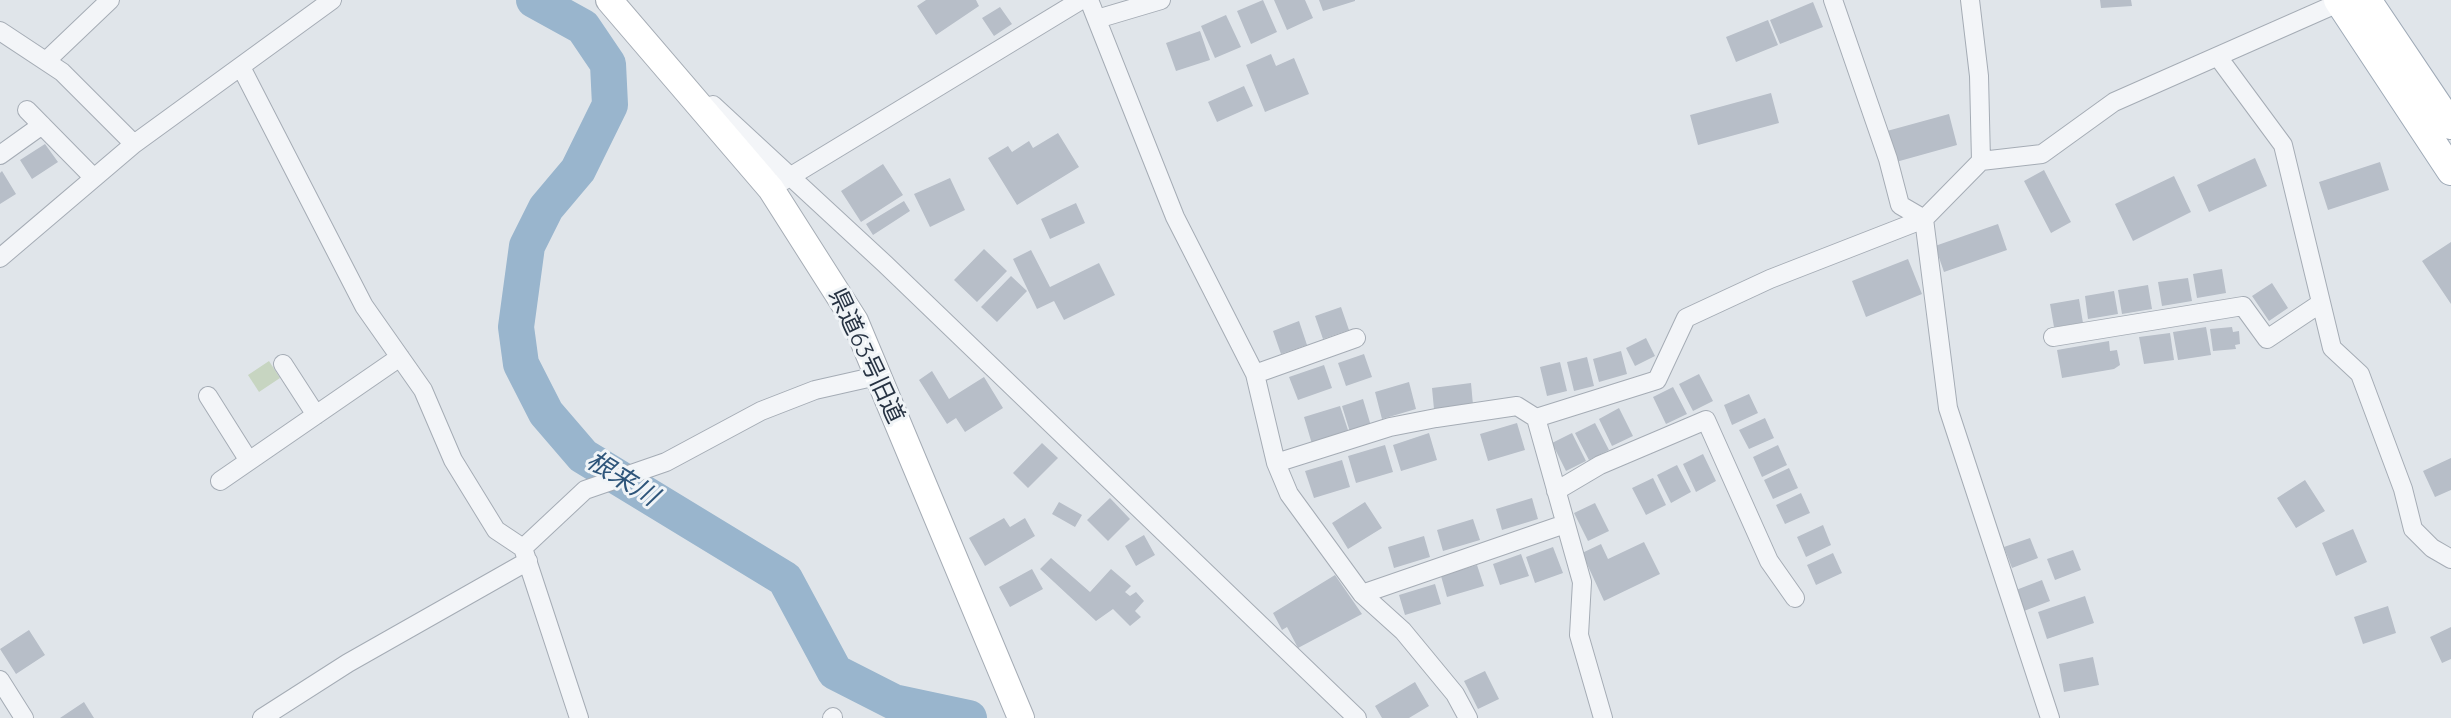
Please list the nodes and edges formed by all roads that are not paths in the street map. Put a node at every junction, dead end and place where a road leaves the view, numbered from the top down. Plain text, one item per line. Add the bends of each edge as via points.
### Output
1 (110, 0) edge
2 (332, 0) edge
3 (609, 0) edge
4 (1081, 0) edge
5 (1089, 0) edge
6 (1161, 0) edge
7 (1833, 0) edge
8 (1970, 0) edge
9 (2347, 1) edge
10 (1097, 19) junction
11 (0, 31) edge
12 (2218, 57) junction
13 (46, 61) junction
14 (241, 67) junction
15 (27, 110) dead end
16 (42, 125) junction
17 (2451, 125) edge
18 (134, 144) junction
19 (0, 155) edge
20 (1981, 161) junction
21 (2451, 171) edge
22 (93, 177) junction
23 (780, 183) junction
24 (1924, 219) junction
25 (0, 258) edge
26 (2321, 303) junction
27 (2053, 337) dead end
28 (1356, 338) dead end
29 (400, 357) junction
30 (283, 364) dead end
31 (1255, 374) junction
32 (877, 376) junction
33 (208, 396) dead end
34 (316, 415) junction
35 (1536, 418) junction
36 (249, 461) junction
37 (1276, 463) junction
38 (220, 481) dead end
39 (1556, 491) junction
40 (1565, 524) junction
41 (526, 554) junction
42 (2451, 559) edge
43 (1362, 594) junction
44 (1795, 598) dead end
45 (0, 680) edge
46 (24, 718) edge
47 (262, 718) edge
48 (579, 718) edge
49 (1021, 718) edge
50 (1357, 718) edge
51 (1468, 718) edge
52 (1603, 718) edge
53 (2050, 718) edge

1 - 13 street
2 - 14 street
3 - 23 street, 県道63号旧道
4 - 23 street
5 - 10 street
6 - 10 street
7 - 24 street via 1900,205
8 - 20 street
9 - 12 street
9 - 17 main road
9 - 21 main road
10 - 31 street via 1175,217
11 - 13 street
12 - 20 street via 2114,102 2042,154
12 - 26 street via 2283,145
13 - 18 street
14 - 18 street
14 - 29 street via 364,306
15 - 16 street
16 - 19 street
16 - 22 street
18 - 22 street
20 - 24 street
22 - 25 street
23 - 32 street, 県道63号旧道 via 855,321
23 - 50 street
24 - 35 street via 1686,318 1657,380
24 - 53 street via 1948,408
26 - 27 street via 2267,339 2243,306
26 - 42 street via 2332,348 2360,374 2413,529
28 - 31 street
29 - 34 street
29 - 41 street via 423,390 453,460 496,530
30 - 34 street
31 - 37 street
32 - 41 street via 815,390 666,462 585,490
32 - 49 street, 県道63号旧道
33 - 36 street
34 - 36 street
35 - 37 street via 1517,406 1436,418
35 - 39 street
36 - 38 street
37 - 43 street via 1289,494
39 - 40 street
39 - 44 street via 1600,465 1706,420 1769,561
40 - 43 street
40 - 52 street via 1582,582 1579,635
41 - 47 street
41 - 48 street
43 - 51 street via 1403,631
45 - 46 street

